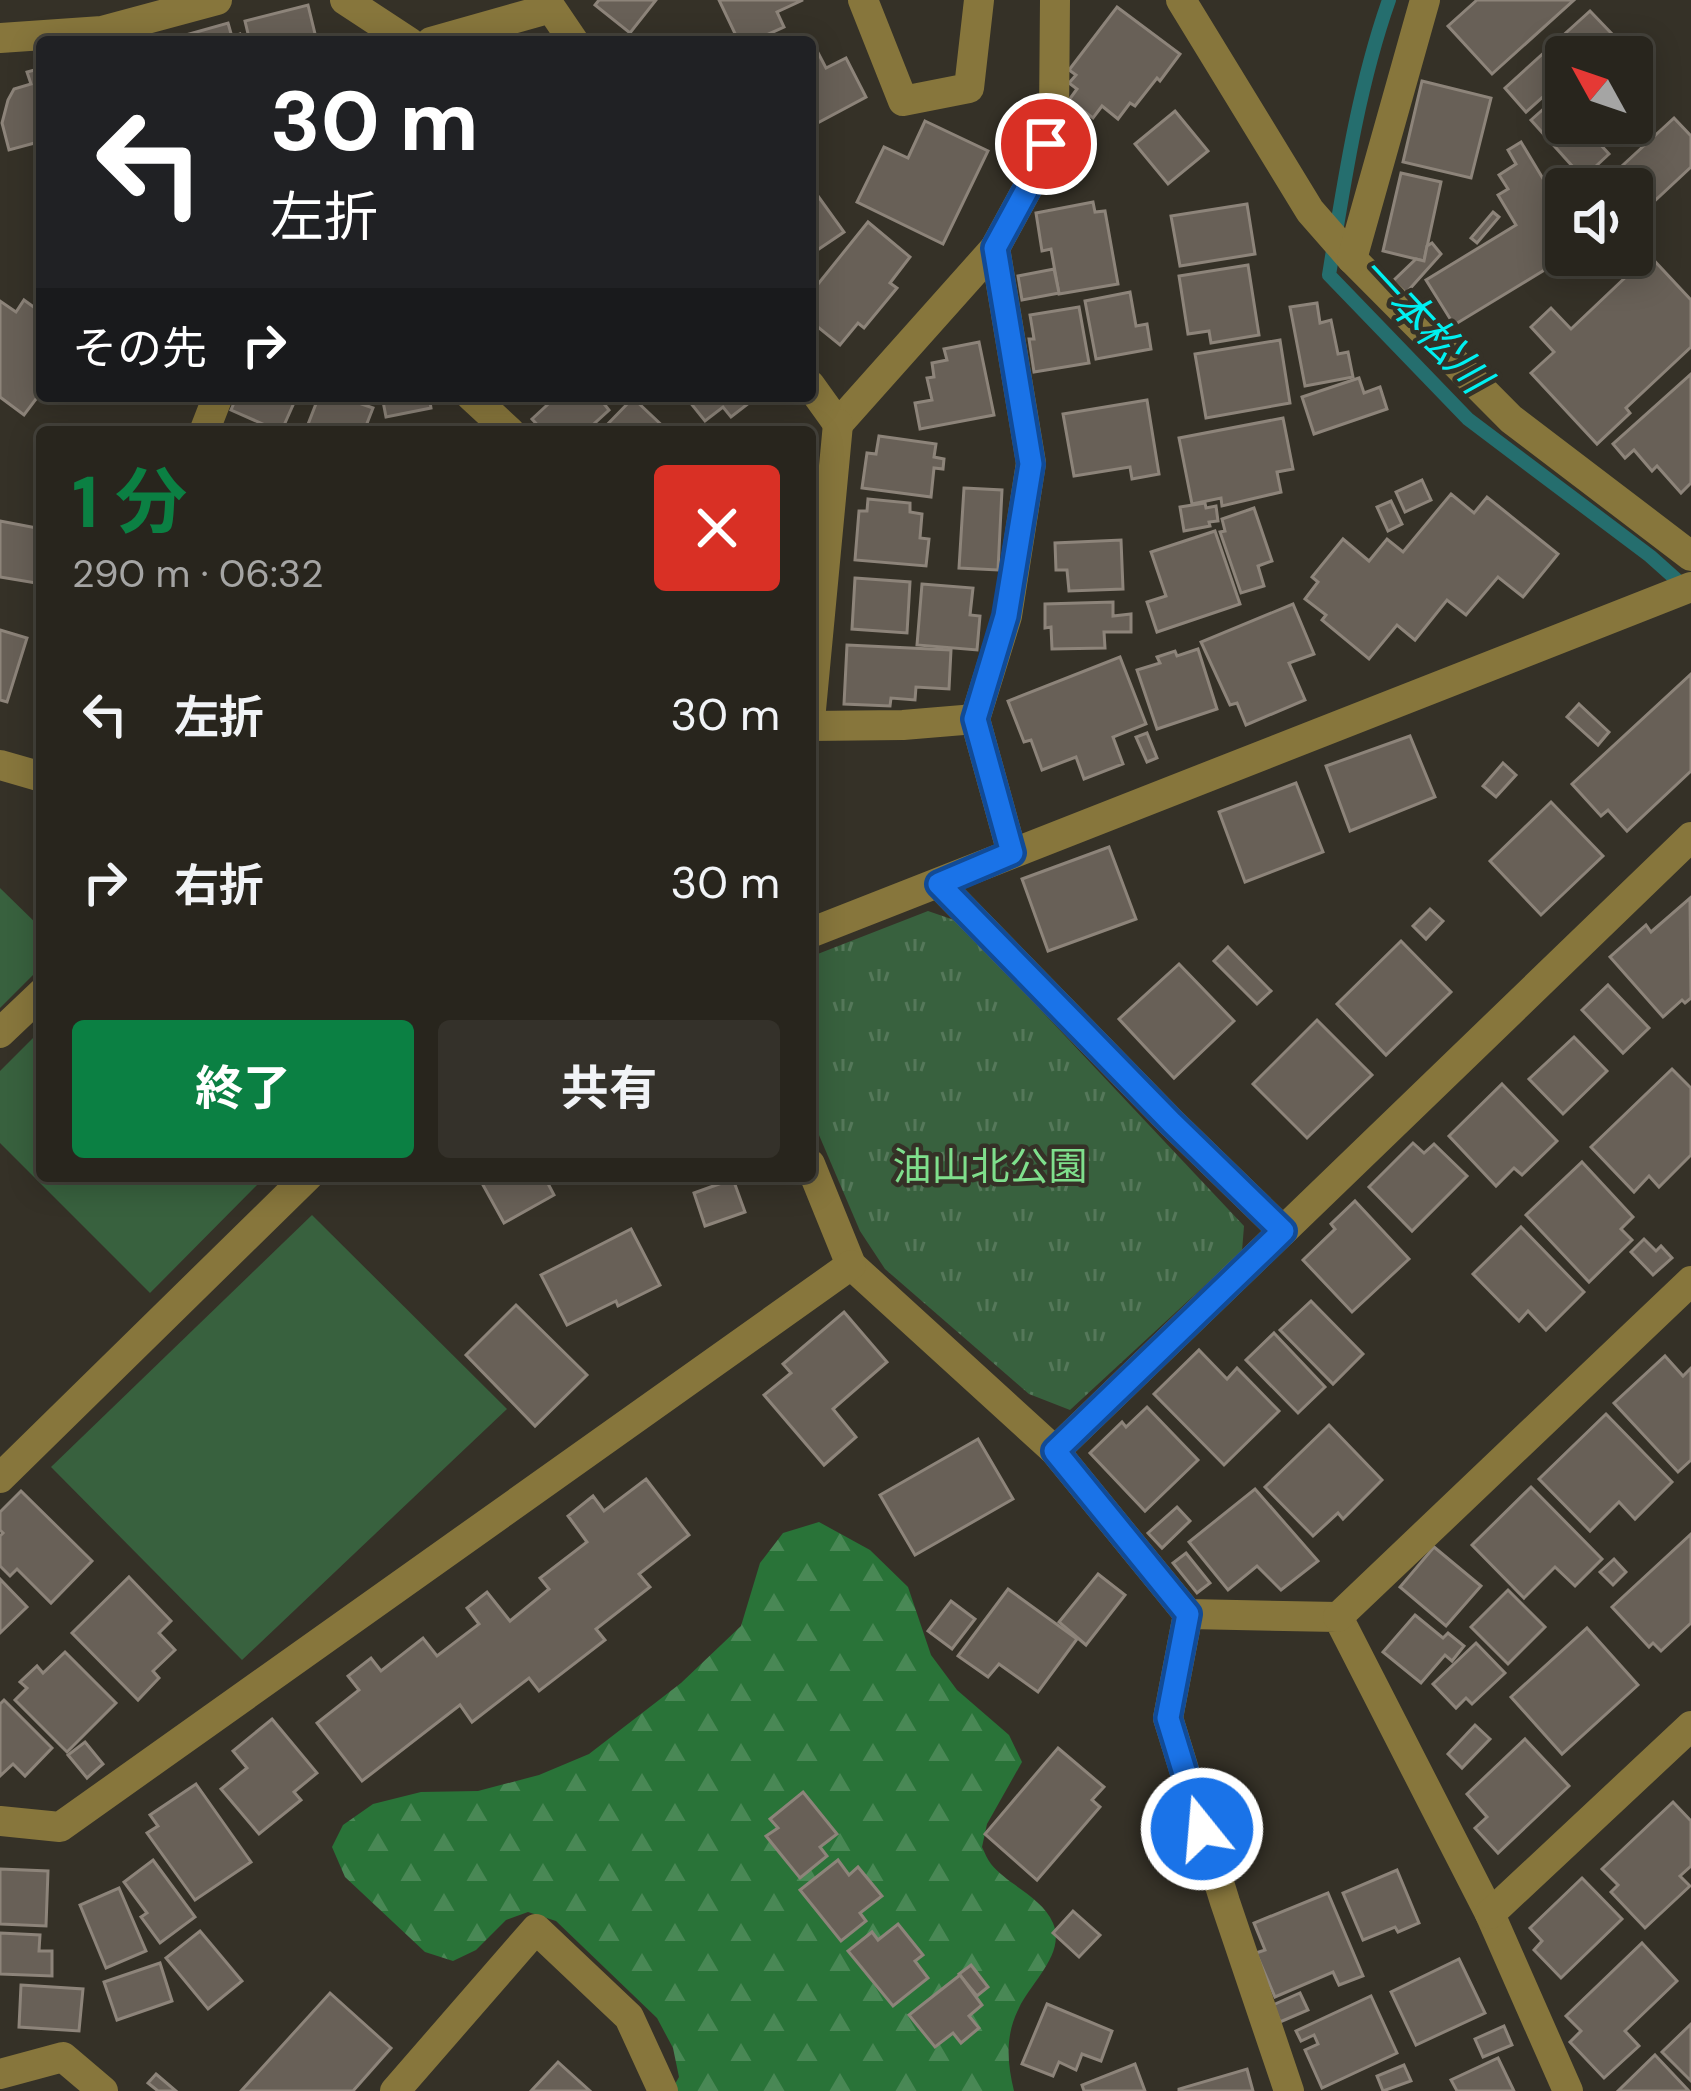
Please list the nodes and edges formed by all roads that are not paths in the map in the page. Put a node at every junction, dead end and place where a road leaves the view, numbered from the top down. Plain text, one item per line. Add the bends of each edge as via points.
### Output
1 (218, 0) edge
2 (345, 0) edge
3 (862, 0) edge
4 (979, 0) edge
5 (1054, 0) edge
6 (1181, 0) edge
7 (1425, 0) edge
8 (554, 4) edge
9 (401, 36) edge
10 (450, 36) edge
11 (571, 36) edge
12 (0, 38) edge
13 (995, 248) junction
14 (1352, 259) junction
15 (816, 393) edge
16 (478, 402) edge
17 (838, 424) junction
18 (504, 426) edge
19 (1691, 556) edge
20 (1691, 587) edge
21 (816, 659) edge
22 (975, 719) junction
23 (816, 723) edge
24 (0, 765) edge
25 (36, 775) edge
26 (1691, 837) edge
27 (1012, 853) junction
28 (939, 884) junction
29 (816, 931) edge
30 (36, 998) edge
31 (0, 1033) edge
32 (816, 1179) edge
33 (302, 1182) edge
34 (1283, 1231) junction
35 (851, 1265) junction
36 (1691, 1281) edge
37 (1055, 1451) junction
38 (0, 1478) edge
39 (1188, 1614) junction
40 (1338, 1617) junction
41 (1691, 1726) edge
42 (0, 1821) edge
43 (1490, 1914) junction
44 (0, 2074) edge
45 (103, 2091) edge
46 (395, 2091) edge
47 (663, 2091) edge
48 (1289, 2091) edge
49 (1568, 2091) edge

1 - 12 street via 102,31
2 - 9 street
3 - 4 street via 903,101 969,88
5 - 13 street via 1054,118 1038,169
6 - 14 street via 1310,211
7 - 14 street
8 - 10 street
8 - 11 street
13 - 17 street
13 - 22 street via 1031,464 1006,616
14 - 19 street via 1511,419
15 - 17 street
16 - 18 street
17 - 21 street
20 - 27 street
22 - 23 street
22 - 27 street
24 - 25 street
26 - 34 street
27 - 28 street
28 - 29 street
28 - 34 street
30 - 31 street
32 - 35 street
33 - 38 street
34 - 37 street
35 - 37 street
35 - 42 street via 60,1827
36 - 40 street
37 - 39 street
39 - 40 street
39 - 48 street via 1168,1718
40 - 43 street
41 - 43 street
43 - 49 street
44 - 45 street via 63,2057
46 - 47 street via 536,1929 629,2017

